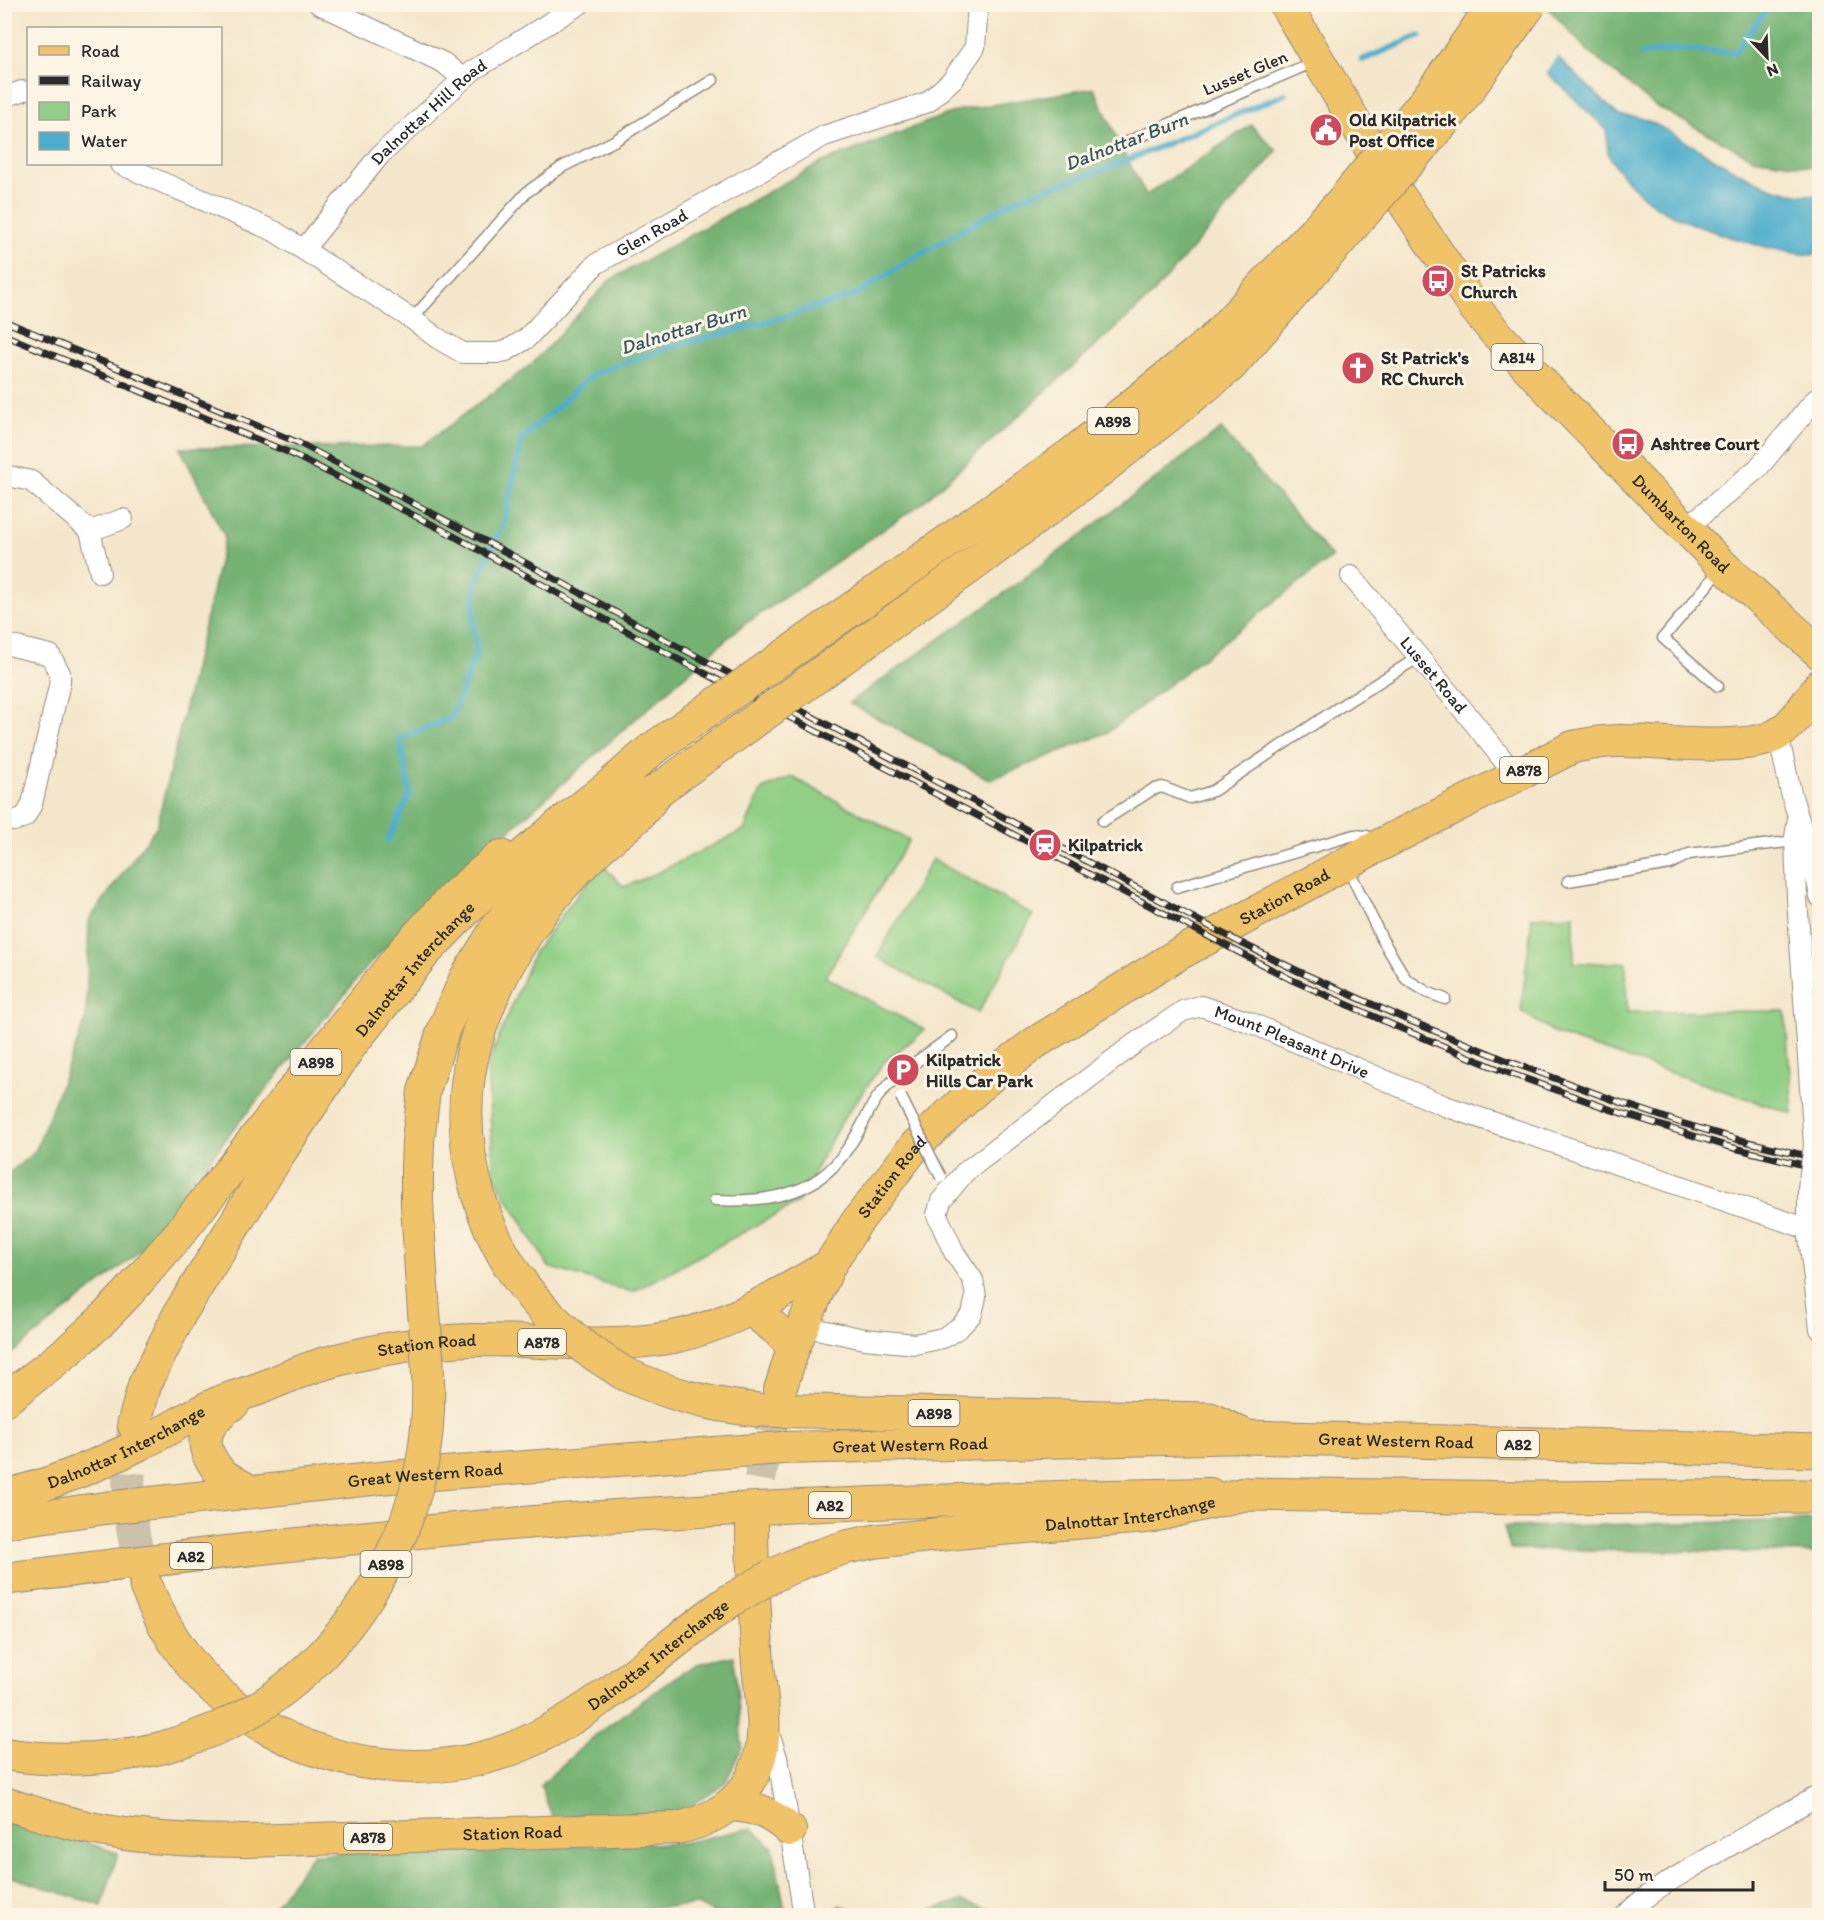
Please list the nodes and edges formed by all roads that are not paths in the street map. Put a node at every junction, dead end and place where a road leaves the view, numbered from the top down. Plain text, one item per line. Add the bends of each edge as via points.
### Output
1 (319, 4) edge
2 (580, 4) edge
3 (978, 4) edge
4 (1285, 4) edge
5 (1495, 4) edge
6 (1530, 4) edge
7 (1318, 60) junction
8 (463, 79) junction
9 (713, 80) dead end
10 (1120, 145) dead end
11 (122, 165) edge
12 (304, 249) junction
13 (412, 319) junction
14 (1820, 396) edge
15 (4, 475) edge
16 (123, 519) dead end
17 (1686, 528) junction
18 (90, 531) junction
19 (1723, 566) junction
20 (100, 573) dead end
21 (1351, 576) dead end
22 (4, 644) edge
23 (1820, 653) edge
24 (1419, 657) junction
25 (1820, 685) edge
26 (1718, 686) dead end
27 (1778, 734) junction
28 (651, 750) junction
29 (1515, 775) junction
30 (658, 790) junction
31 (4, 819) edge
32 (1798, 819) junction
33 (1103, 821) dead end
34 (1795, 841) junction
35 (1376, 847) junction
36 (1346, 863) junction
37 (1568, 881) dead end
38 (1177, 887) dead end
39 (1820, 897) edge
40 (1445, 999) dead end
41 (952, 1036) dead end
42 (893, 1081) junction
43 (946, 1184) junction
44 (715, 1200) dead end
45 (1814, 1231) edge
46 (829, 1266) junction
47 (750, 1309) junction
48 (1820, 1329) edge
49 (798, 1337) junction
50 (780, 1390) tunnel mouth
51 (247, 1394) junction
52 (4, 1401) edge
53 (134, 1424) tunnel mouth
54 (1247, 1437) junction
55 (1820, 1451) edge
56 (251, 1492) junction
57 (1244, 1494) junction
58 (4, 1496) edge
59 (1820, 1496) edge
60 (4, 1522) edge
61 (752, 1527) tunnel mouth
62 (4, 1579) edge
63 (146, 1586) tunnel mouth
64 (764, 1716) junction
65 (4, 1754) edge
66 (1820, 1795) edge
67 (4, 1803) edge
68 (731, 1805) junction
69 (790, 1830) junction
70 (804, 1916) edge
71 (1625, 1916) edge

1 - 8 street via 444,63
2 - 8 street, Dalnottar Hill Road
3 - 13 street, Glen Road via 975,47 953,79 928,102 824,136 596,264 526,339 506,351 463,353
4 - 7 main road, Dumbarton Road / A814
5 - 28 highway, A898, bridge via 1428,98 1348,194 1211,342 1072,454
6 - 30 highway, A898, bridge via 1451,113 1230,366 1092,477
7 - 10 lane, Lusset Glen
7 - 17 main road, Dumbarton Road / A814 via 1394,188 1475,308 1512,352
8 - 12 street, Dalnottar Hill Road via 380,155
9 - 13 lane via 614,141 562,167 527,192
11 - 12 street, Glen Road via 274,231
12 - 13 street, Glen Road
14 - 17 street via 1758,468
15 - 18 street via 31,481
16 - 18 street
17 - 19 main road, Dumbarton Road / A814
18 - 20 street
19 - 23 main road, Dumbarton Road / A814
19 - 26 lane via 1663,638
21 - 24 street, Lusset Road
22 - 31 street via 50,655 60,672 32,804 25,817
24 - 29 street, Lusset Road
24 - 33 lane via 1213,791 1190,798 1162,787
25 - 27 main road, Station Road / A878
27 - 29 main road, Station Road / A878 via 1737,743 1597,742 1573,747
27 - 32 street
28 - 52 main road, A898 via 616,767 491,863 452,898 406,948 128,1293 70,1349
28 - 53 highway, Dalnottar Interchange / A898 via 500,875 424,954 351,1044 180,1313 145,1384
29 - 35 main road, Station Road / A878
30 - 54 highway, A898, bridge via 637,816 570,878 529,929 501,976 474,1048 466,1114 474,1180 488,1223 510,1266 539,1306 585,1348 623,1373 679,1396 734,1407 1210,1419
30 - 65 main road, A898, bridge via 618,809 536,878 499,924 465,979 443,1031 424,1091 417,1169 428,1378 423,1458 398,1539 358,1610 285,1688 235,1720 201,1735 134,1754 85,1759
32 - 34 street
32 - 39 street
34 - 37 lane via 1689,854 1670,864
34 - 45 street, bridge via 1814,1145 1808,1188
35 - 36 main road, Station Road / A878
35 - 38 lane via 1367,836 1354,835
36 - 40 lane via 1406,979
36 - 46 main road, Station Road / A878 via 1168,960 1013,1059 915,1146 856,1222
41 - 42 lane
42 - 43 lane, bridge
42 - 44 lane via 876,1099 858,1133 826,1174 785,1195
43 - 45 street, Mount Pleasant Drive via 1134,1044 1183,1011 1201,1006 1249,1022 1445,1106
43 - 49 street, Mount Pleasant Drive via 938,1215 954,1252 973,1280 976,1297 972,1314 960,1327 943,1338 915,1344
45 - 48 street
46 - 47 main road, Station Road / A878
46 - 49 main road, Station Road / A878
47 - 49 main road via 786,1338
47 - 51 main road, Station Road / A878 via 674,1337 645,1341 470,1340 400,1347 324,1363
49 - 50 main road, Station Road / A878
51 - 56 main road, A878 via 219,1413 208,1427 205,1439 213,1464
51 - 58 main road, Dalnottar Interchange / A878 via 220,1402 83,1470
54 - 55 highway, Great Western Road / A82
54 - 56 main road, Great Western Road / A82 via 782,1448 390,1477
56 - 60 main road, Great Western Road / A82
57 - 59 highway, A82 via 1531,1498
57 - 62 main road, A82 via 969,1500 643,1515 299,1544
57 - 63 highway, Dalnottar Interchange, bridge via 1151,1516 878,1541 822,1555 771,1576 731,1600 595,1702 537,1737 498,1754 444,1766 392,1767 344,1759 300,1744 253,1719 201,1674 180,1650
61 - 64 main road, Station Road / A878
64 - 68 main road, Station Road / A878 via 760,1758 743,1793
64 - 69 street via 779,1764
66 - 71 street via 1653,1890
67 - 68 main road, Station Road / A878 via 107,1831 233,1841 677,1828 697,1824
68 - 69 main road via 766,1813
69 - 70 street

